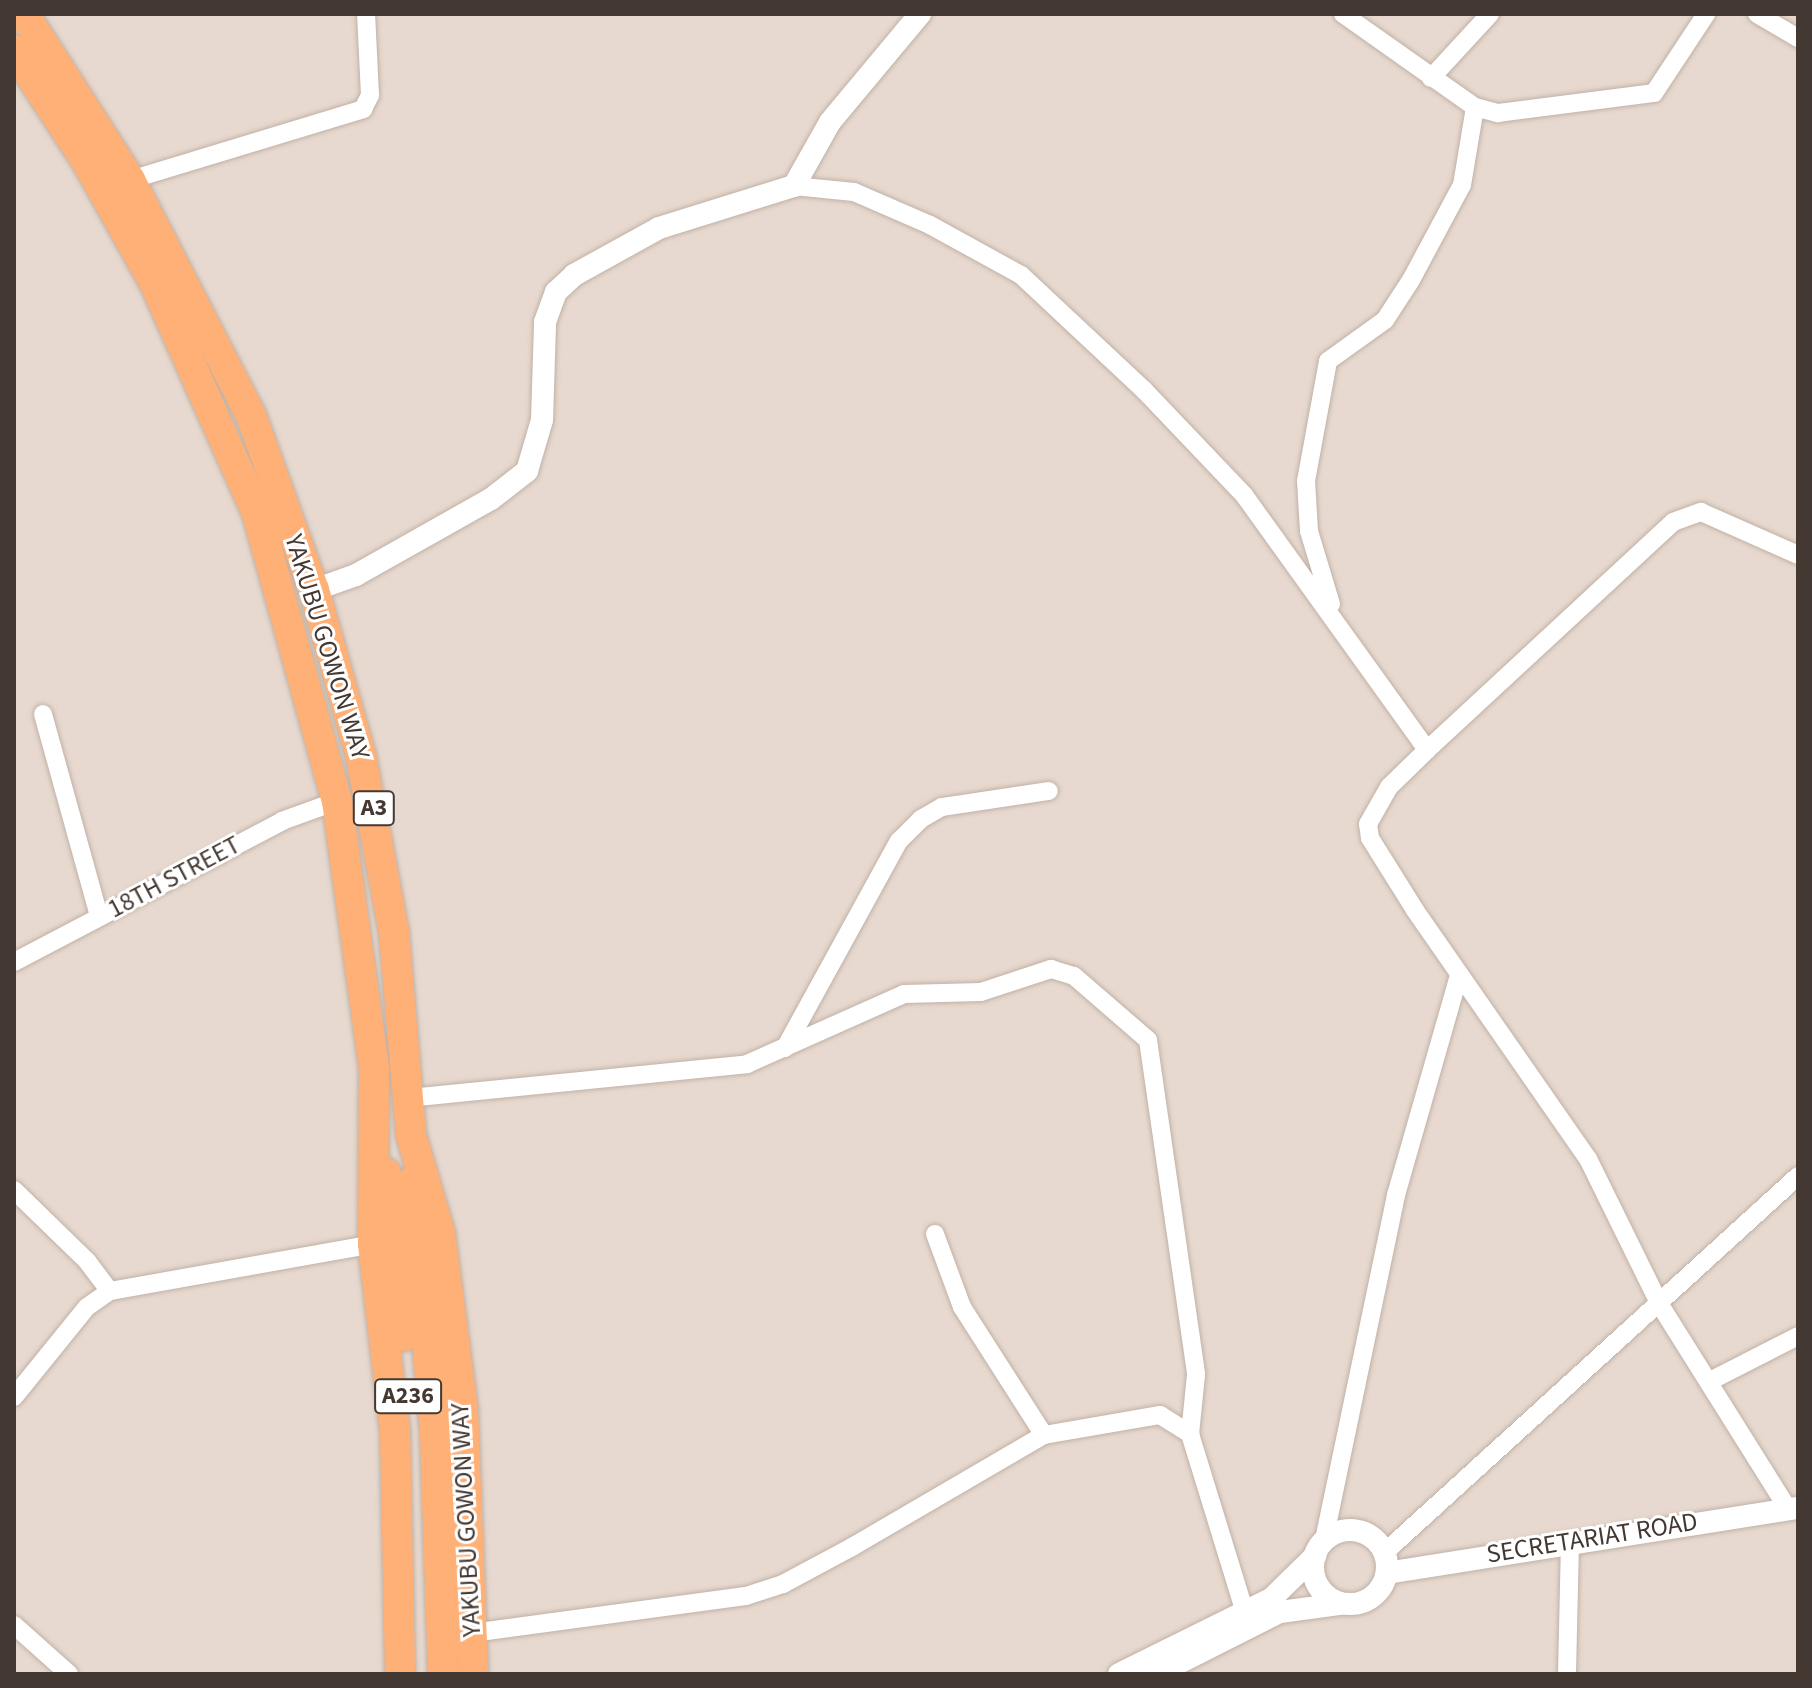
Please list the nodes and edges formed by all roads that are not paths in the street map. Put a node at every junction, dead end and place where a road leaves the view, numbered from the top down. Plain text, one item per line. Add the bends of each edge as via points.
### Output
1 (24, 14) edge
2 (366, 14) edge
3 (920, 14) edge
4 (1343, 14) edge
5 (1490, 14) edge
6 (1706, 14) edge
7 (1757, 14) edge
8 (1798, 38) edge
9 (14, 50) edge
10 (1431, 78) junction
11 (1475, 107) junction
12 (130, 180) junction
13 (794, 186) junction
14 (1798, 555) edge
15 (314, 590) junction
16 (1335, 617) junction
17 (43, 714) dead end
18 (1427, 750) junction
19 (1049, 791) dead end
20 (337, 801) junction
21 (99, 916) junction
22 (14, 962) edge
23 (1459, 975) junction
24 (785, 1048) junction
25 (409, 1098) junction
26 (377, 1120) junction
27 (411, 1135) junction
28 (1798, 1176) edge
29 (14, 1190) edge
30 (935, 1234) dead end
31 (373, 1244) junction
32 (110, 1291) junction
33 (1659, 1303) junction
34 (382, 1326) junction
35 (1798, 1336) edge
36 (1710, 1381) junction
37 (14, 1397) edge
38 (1190, 1434) junction
39 (1044, 1435) junction
40 (1793, 1508) edge
41 (1570, 1541) junction
42 (1319, 1548) junction
43 (1385, 1563) junction
44 (1343, 1604) junction
45 (1244, 1610) junction
46 (14, 1625) edge
47 (472, 1633) junction
48 (69, 1674) edge
49 (386, 1674) edge
50 (400, 1674) edge
51 (418, 1674) edge
52 (443, 1674) edge
53 (473, 1674) edge
54 (1119, 1674) edge
55 (1157, 1674) edge
56 (1567, 1674) edge

1 - 12 highway, YAKUBU GOWON WAY / A3
2 - 12 street via 370,95 363,109
3 - 13 street via 830,122
4 - 10 street
5 - 10 street
6 - 11 street via 1654,93 1527,112
7 - 8 street
9 - 20 highway, YAKUBU GOWON WAY / A3 via 79,150 155,284 257,513
10 - 11 street
11 - 16 street via 1462,185 1411,280 1385,320 1328,361 1306,481 1309,531
12 - 15 highway, YAKUBU GOWON WAY / A3 via 251,415
13 - 15 street via 659,228 574,275 556,292 545,322 542,420 527,471 491,499 383,560
13 - 16 street via 854,192 930,225 1021,275 1144,390 1244,495
14 - 18 street via 1701,512 1673,522
15 - 25 highway, YAKUBU GOWON WAY / A3 via 373,799 394,932
16 - 18 street
17 - 21 street
18 - 23 street via 1372,808 1370,838
19 - 24 street via 968,801 921,819 899,841
20 - 21 street, 18TH STREET via 282,821
20 - 26 highway, YAKUBU GOWON WAY / A3 via 364,977
21 - 22 street, 18TH STREET
23 - 33 street via 1588,1159
23 - 42 street via 1396,1195
24 - 25 street via 733,1066
24 - 38 street via 904,994 981,992 1051,969 1074,976 1141,1031 1149,1049 1196,1375
25 - 27 highway, YAKUBU GOWON WAY / A3
26 - 31 highway, YAKUBU GOWON WAY / A3
26 - 51 highway, A236 via 393,1212 409,1410
27 - 47 highway, YAKUBU GOWON WAY / A3 via 440,1233 463,1411
27 - 52 highway, A236 via 435,1434
28 - 33 street
29 - 32 street
30 - 39 street via 962,1307
31 - 32 street
31 - 34 highway, YAKUBU GOWON WAY / A3
32 - 37 street via 87,1307
33 - 36 street
33 - 43 street
34 - 49 highway
34 - 50 highway, YAKUBU GOWON WAY / A3 via 398,1498
35 - 36 street
36 - 40 street
38 - 39 street via 1160,1415
38 - 45 street
39 - 47 street via 783,1584 746,1596
40 - 41 street, SECRETARIAT ROAD
41 - 43 street, SECRETARIAT ROAD
41 - 56 street
42 - 43 street via 1357,1530 1374,1538
42 - 44 street via 1314,1579 1320,1591
42 - 45 street via 1284,1589
43 - 44 street via 1368,1600
44 - 55 street via 1280,1612
45 - 54 street
46 - 48 street
47 - 53 highway, YAKUBU GOWON WAY / A3

